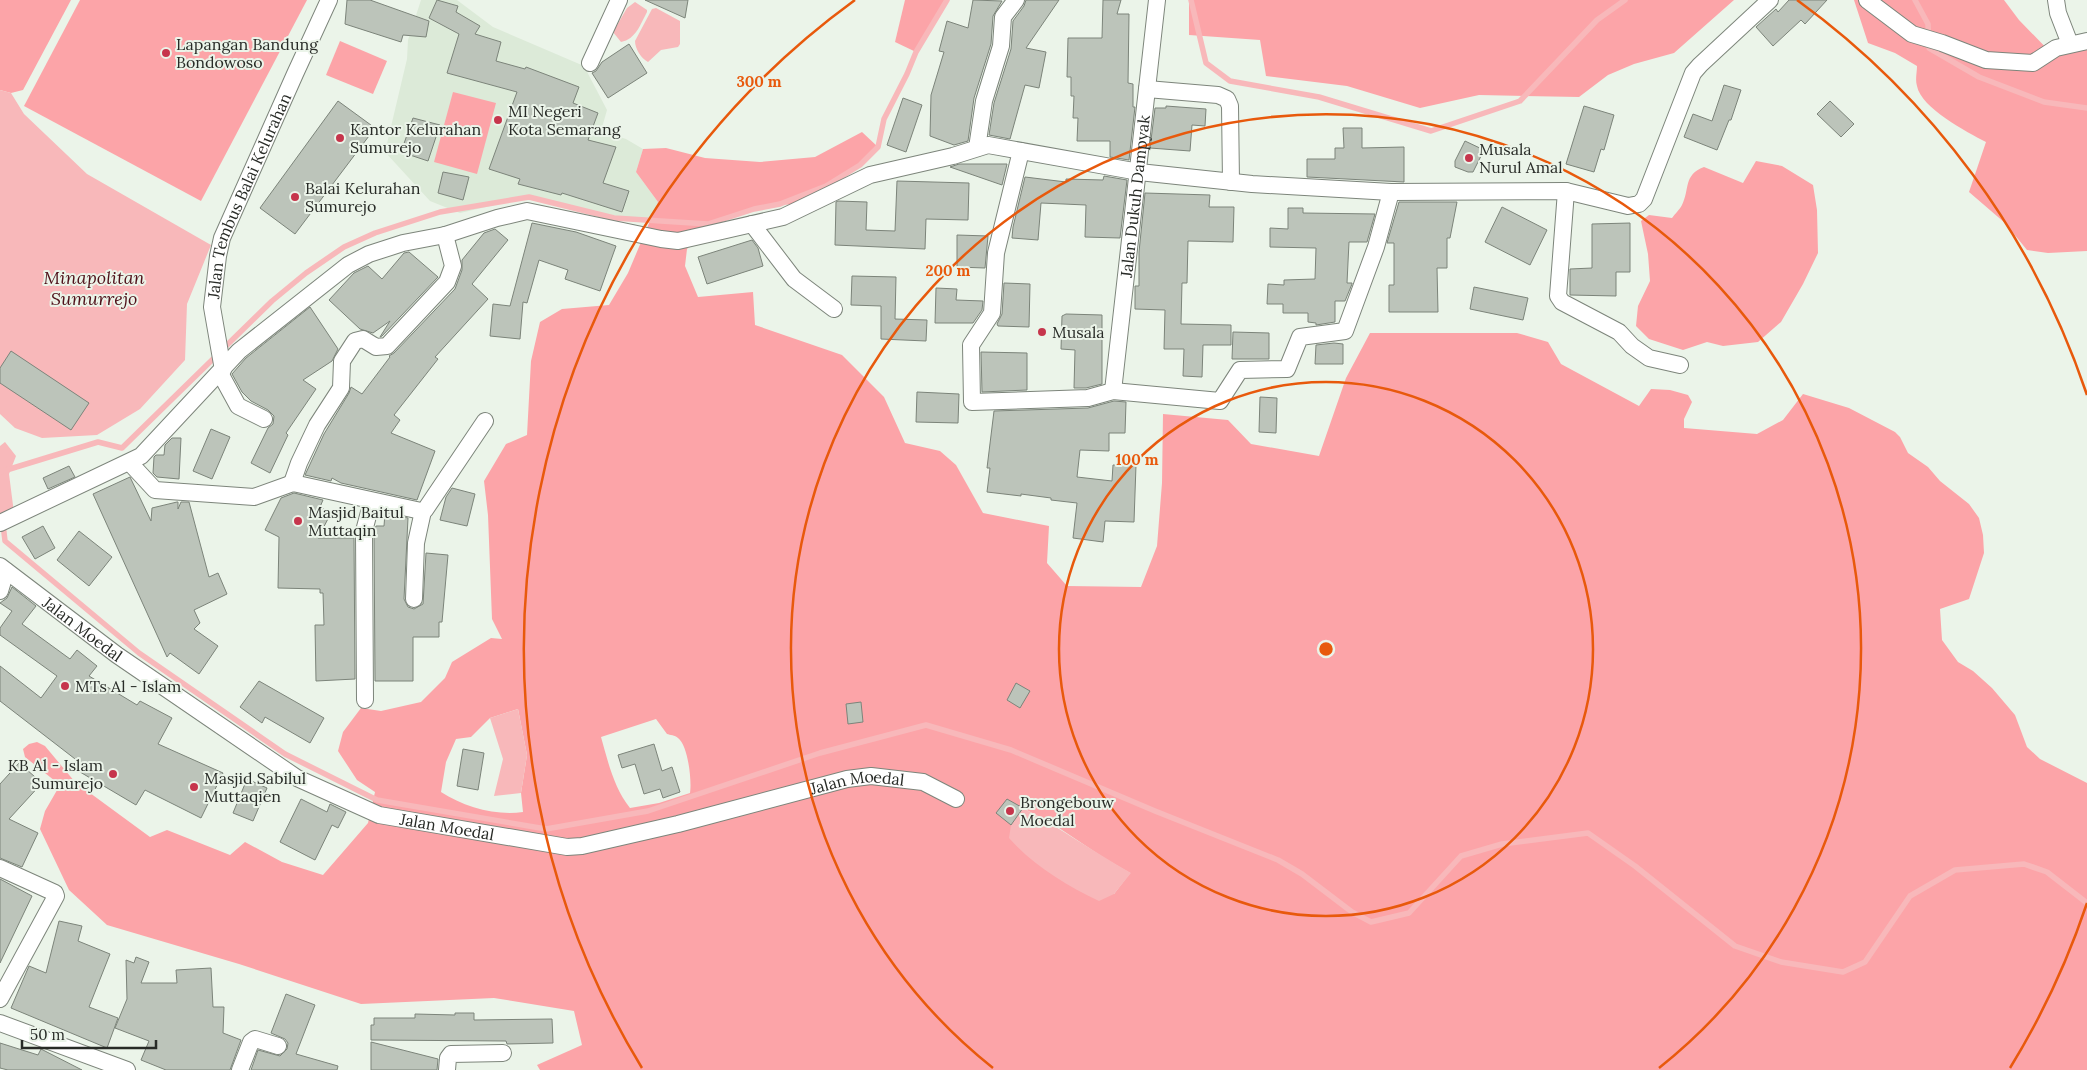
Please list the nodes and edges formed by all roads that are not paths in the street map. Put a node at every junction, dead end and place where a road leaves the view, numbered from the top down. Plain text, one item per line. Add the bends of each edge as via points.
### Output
1 (329, 0) edge
2 (619, 0) edge
3 (1016, 0) edge
4 (1156, 0) edge
5 (1770, 0) edge
6 (1867, 0) edge
7 (2056, 0) edge
8 (2087, 41) edge
9 (2070, 44) junction
10 (590, 63) dead end
11 (1147, 89) junction
12 (977, 148) junction
13 (1021, 150) junction
14 (1139, 172) junction
15 (1231, 182) junction
16 (1566, 191) junction
17 (1391, 192) junction
18 (752, 224) junction
19 (445, 235) junction
20 (834, 308) dead end
21 (1680, 365) dead end
22 (221, 371) junction
23 (1113, 391) junction
24 (264, 419) dead end
25 (485, 421) dead end
26 (130, 463) junction
27 (292, 483) junction
28 (372, 501) junction
29 (423, 511) junction
30 (0, 523) edge
31 (3, 568) edge
32 (0, 591) edge
33 (414, 598) dead end
34 (365, 700) dead end
35 (956, 799) dead end
36 (0, 868) edge
37 (0, 999) edge
38 (0, 1022) edge
39 (278, 1046) dead end
40 (503, 1053) dead end
41 (101, 1065) edge
42 (127, 1070) edge
43 (240, 1070) edge
44 (447, 1070) edge

1 - 22 street, Jalan Tembus Balai Kelurahan via 222,238 212,307
2 - 10 street
3 - 12 street via 1003,17 1001,46 984,101
4 - 11 street, Jalan Dukuh Dampyak
5 - 16 street via 1693,73 1644,199 1639,204 1628,206
6 - 9 street via 1912,34 1986,60 2033,63 2056,48
7 - 9 street
8 - 9 street
11 - 14 street, Jalan Dukuh Dampyak
11 - 15 street via 1218,95 1226,99 1230,106
12 - 13 street via 988,145
12 - 18 street via 870,175 783,217
13 - 14 street
13 - 23 street via 996,253 992,313 971,344 972,402 1088,398
14 - 15 street
14 - 23 street, Jalan Dukuh Dampyak
15 - 17 street
16 - 17 street
16 - 21 street via 1558,296 1562,302 1618,332 1649,358
17 - 23 street via 1376,247 1345,331 1300,337 1287,370 1240,370 1220,401
18 - 19 street via 678,241 527,211
18 - 20 street via 794,279
19 - 22 street via 402,243 348,265 238,351
19 - 27 street via 453,266 447,282 387,346 376,347 363,339 355,341 342,361 341,388 317,425
22 - 24 street, Jalan Tembus Balai Kelurahan via 238,406
22 - 26 street via 141,456
25 - 29 street
26 - 27 street via 156,490 252,497
26 - 30 street
27 - 28 street
28 - 29 street
28 - 34 street via 364,532
29 - 33 street via 416,543
31 - 32 street
31 - 35 street, Jalan Moedal via 117,654 296,778 379,815 567,847 669,826 871,776 923,782
36 - 37 street via 56,893 56,896
38 - 41 street
39 - 43 street via 255,1039
40 - 44 street via 451,1054
41 - 42 street

